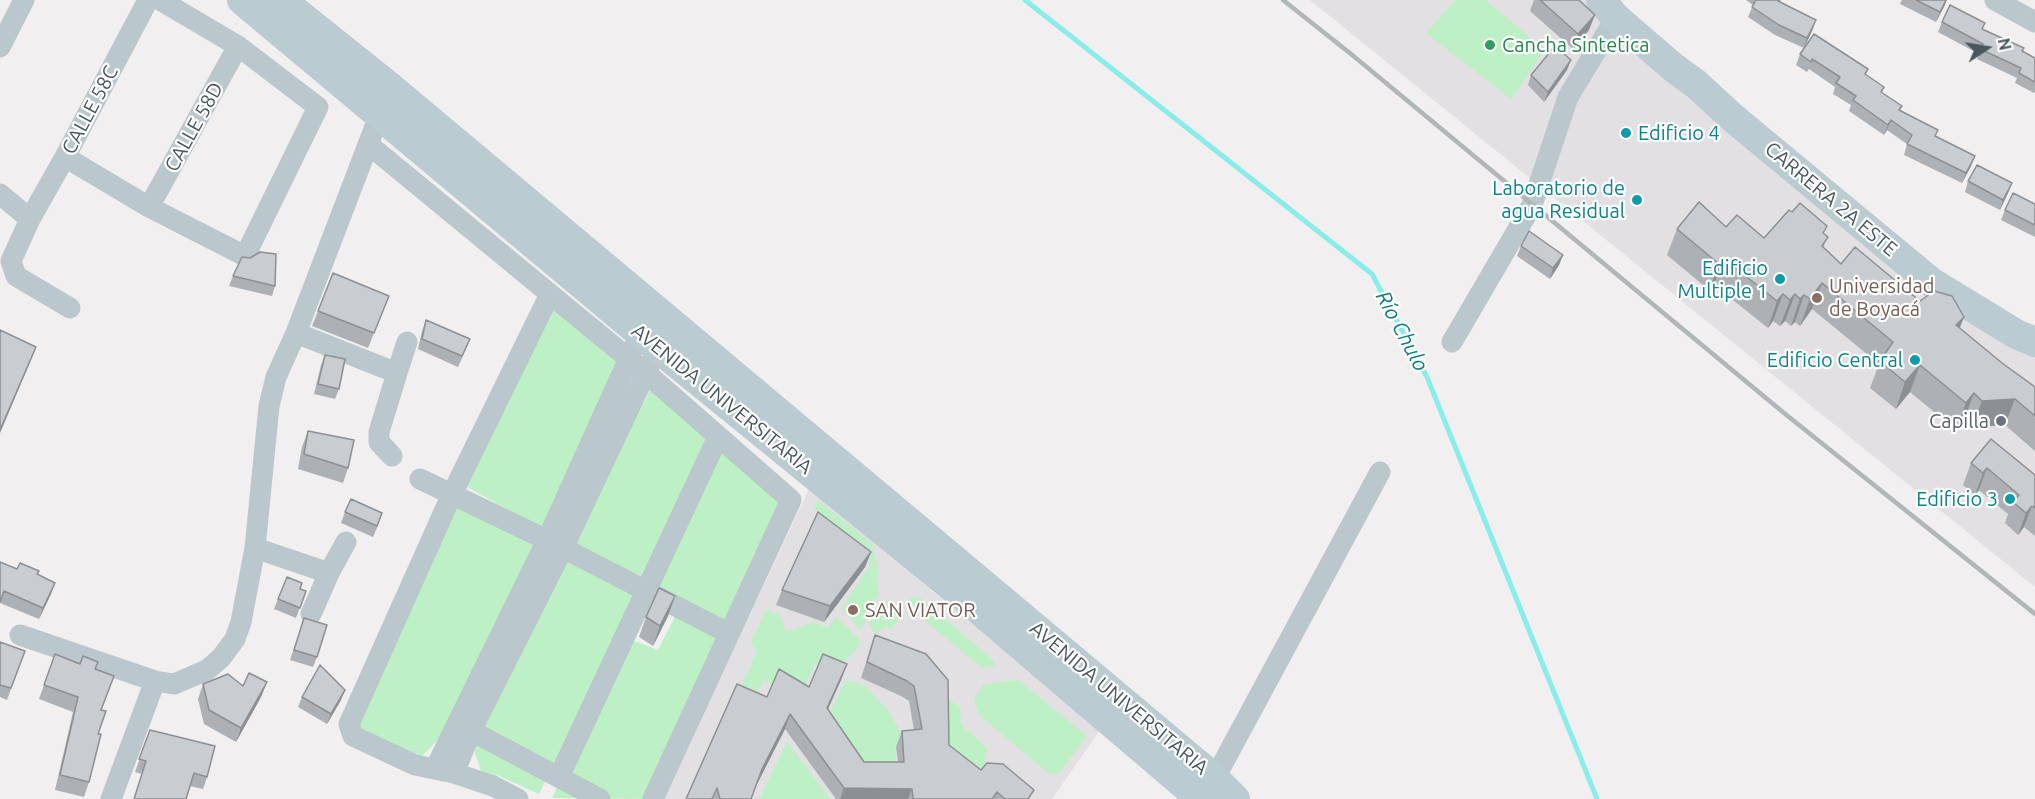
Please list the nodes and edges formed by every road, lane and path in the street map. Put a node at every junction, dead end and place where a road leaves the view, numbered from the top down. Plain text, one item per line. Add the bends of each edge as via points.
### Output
1 (24, 0) edge
2 (148, 0) edge
3 (160, 0) edge
4 (242, 0) edge
5 (281, 0) edge
6 (1995, 0) edge
7 (1609, 9) edge
8 (2035, 21) edge
9 (238, 46) junction
10 (0, 47) edge
11 (385, 101) junction
12 (368, 144) junction
13 (65, 157) junction
14 (0, 194) edge
15 (149, 207) junction
16 (30, 219) junction
17 (550, 294) junction
18 (70, 308) dead end
19 (296, 333) junction
20 (407, 342) dead end
21 (1452, 342) dead end
22 (2035, 342) edge
23 (643, 353) junction
24 (397, 373) junction
25 (718, 437) junction
26 (392, 456) dead end
27 (1380, 472) dead end
28 (420, 479) dead end
29 (452, 494) junction
30 (346, 542) dead end
31 (555, 544) junction
32 (255, 548) junction
33 (329, 573) junction
34 (645, 590) junction
35 (311, 614) dead end
36 (728, 633) junction
37 (20, 635) dead end
38 (155, 681) junction
39 (464, 727) junction
40 (444, 771) junction
41 (559, 777) junction
42 (1206, 792) edge
43 (491, 793) edge
44 (111, 799) edge
45 (518, 799) edge
46 (600, 799) edge
47 (653, 799) edge
48 (1235, 799) edge

1 - 10 street
2 - 13 street, CALLE 58C
3 - 9 street
4 - 11 main road, AVENIDA UNIVERSITARIA
5 - 11 main road, AVENIDA UNIVERSITARIA
6 - 8 street
7 - 21 street via 1568,98 1532,205
7 - 22 main road, CARRERA 2A ESTE via 1931,282
9 - 15 street, CALLE 58D
9 - 15 street via 318,107 245,256
11 - 12 street
11 - 23 main road, AVENIDA UNIVERSITARIA
11 - 42 main road, AVENIDA UNIVERSITARIA
12 - 17 street
12 - 19 street
13 - 15 street
13 - 16 street, CALLE 58C
14 - 16 street
16 - 18 street, CALLE 58C via 11,261 16,276
17 - 23 street
17 - 29 street
19 - 24 street
19 - 32 street via 276,377 269,406
20 - 24 street
23 - 25 street
23 - 31 street
23 - 42 main road, AVENIDA UNIVERSITARIA via 957,591
24 - 26 street via 379,432 379,442
25 - 34 street
25 - 36 street via 790,500
27 - 42 street
28 - 29 street
29 - 31 street
29 - 40 street via 349,724 353,736 415,765
30 - 33 street
31 - 34 street
31 - 39 street
32 - 33 street
32 - 38 street via 241,622 235,639 221,658 207,670 174,684
33 - 35 street
34 - 36 street
34 - 41 street
36 - 47 street
37 - 38 street
38 - 44 street
39 - 40 street
39 - 41 street
40 - 43 street
41 - 46 street
42 - 48 main road, AVENIDA UNIVERSITARIA
43 - 45 street

